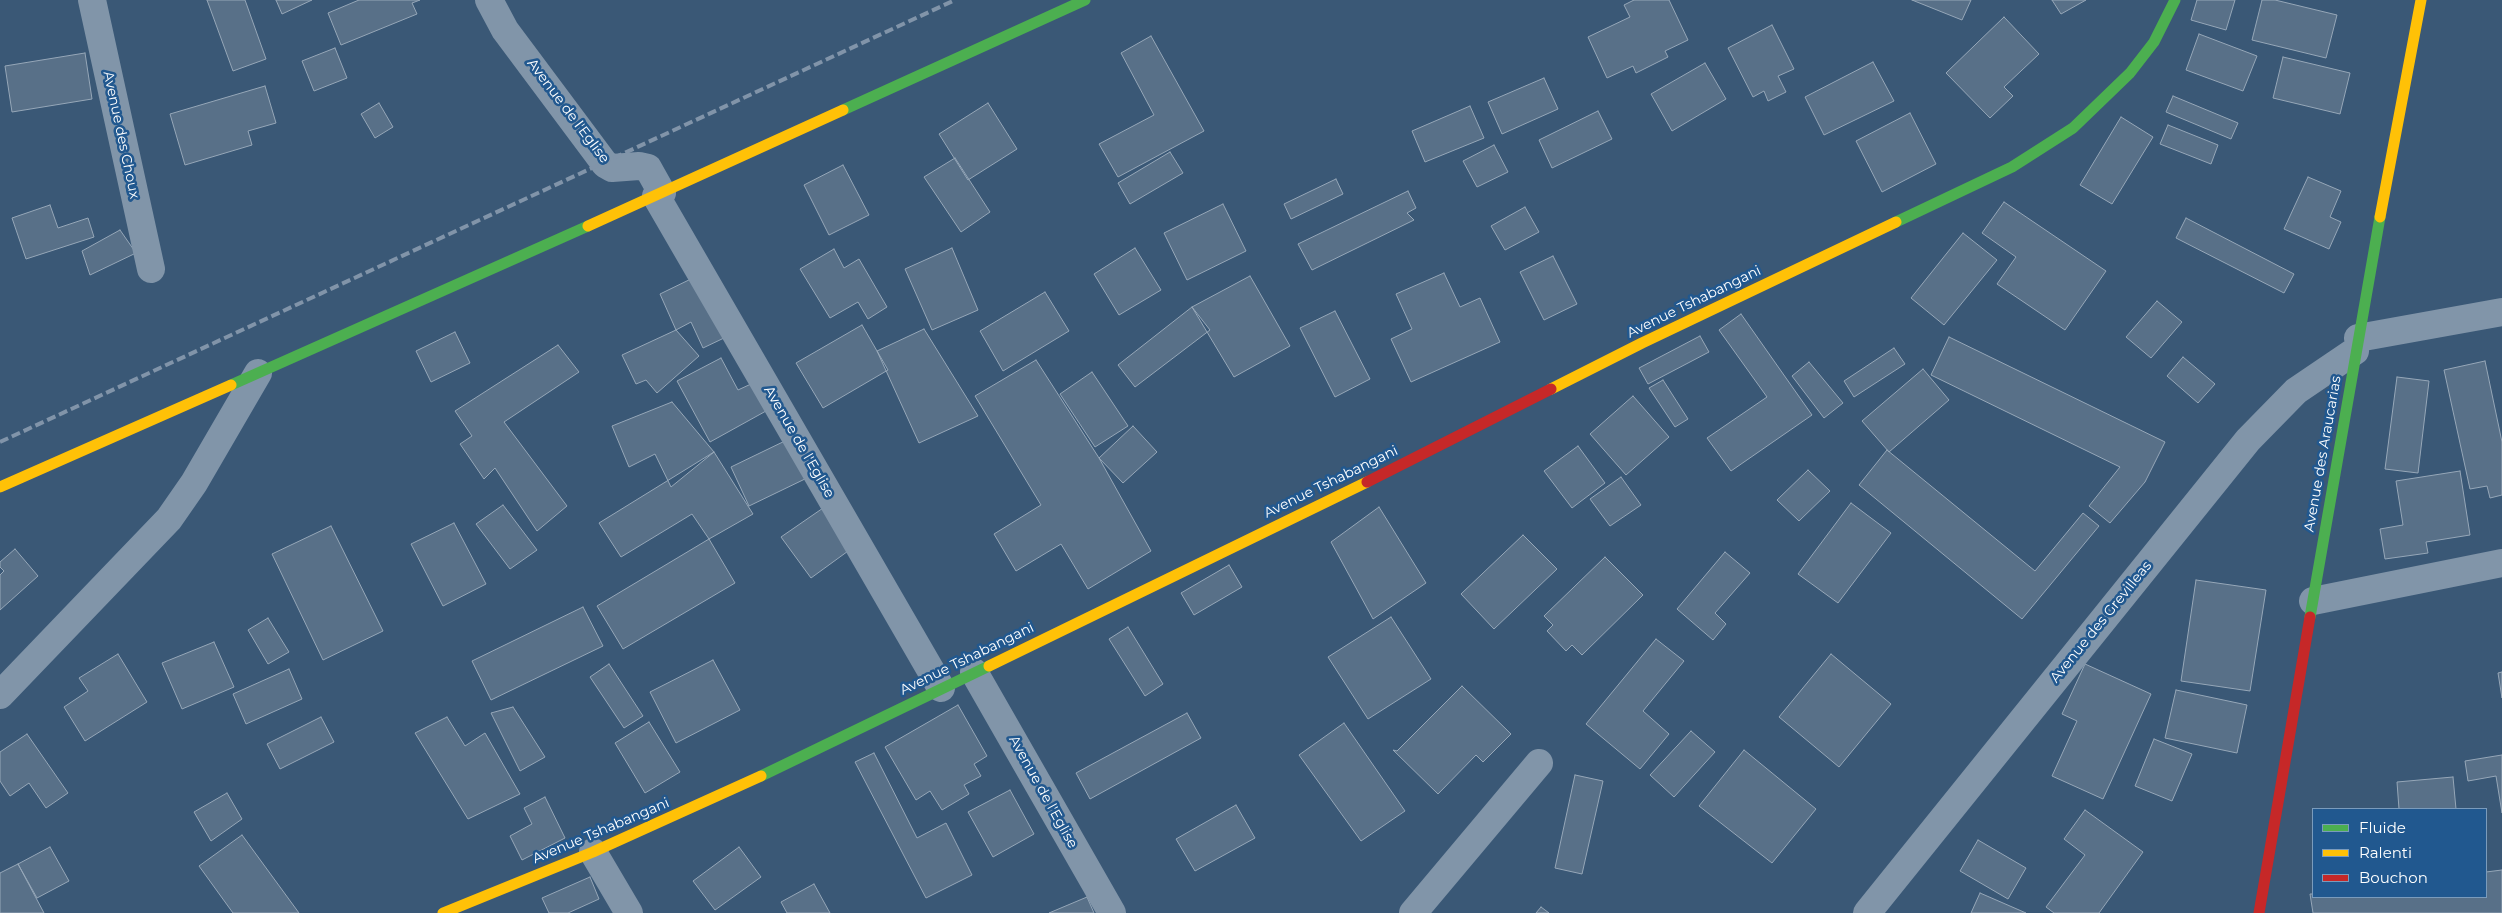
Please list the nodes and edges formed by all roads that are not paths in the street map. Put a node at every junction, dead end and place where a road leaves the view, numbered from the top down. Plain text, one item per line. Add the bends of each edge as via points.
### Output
1 (92, 0) edge
2 (489, 0) edge
3 (1085, 0) edge
4 (2175, 0) edge
5 (2421, 0) edge
6 (659, 195) junction
7 (151, 269) dead end
8 (2502, 312) edge
9 (2357, 345) junction
10 (258, 373) junction
11 (0, 487) edge
12 (2502, 563) edge
13 (2313, 601) junction
14 (974, 672) junction
15 (941, 688) junction
16 (0, 696) edge
17 (1538, 763) dead end
18 (593, 852) junction
19 (443, 913) edge
20 (629, 913) edge
21 (1112, 913) edge
22 (1413, 913) edge
23 (1867, 913) edge
24 (2259, 913) edge

1 - 7 street, Avenue des Choux
2 - 6 street, Avenue de l'Eglise via 506,30 605,164 612,168 648,168
3 - 6 street
4 - 14 street, Avenue Tshabangani via 2154,42 2130,73 2073,128 2012,167 1642,343 1318,507
5 - 9 street, Avenue des Araucarias
6 - 10 street
6 - 15 street, Avenue de l'Eglise
8 - 9 street
9 - 13 street, Avenue des Araucarias
9 - 23 street, Avenue des Grevilleas via 2296,391 2248,440
10 - 11 street
10 - 16 street via 194,483 169,519
12 - 13 street
13 - 24 street, Avenue des Araucarias
14 - 15 street, Avenue Tshabangani
14 - 21 street, Avenue de l'Eglise
15 - 18 street, Avenue Tshabangani via 735,788
17 - 22 street
18 - 19 street, Avenue Tshabangani
18 - 20 street

